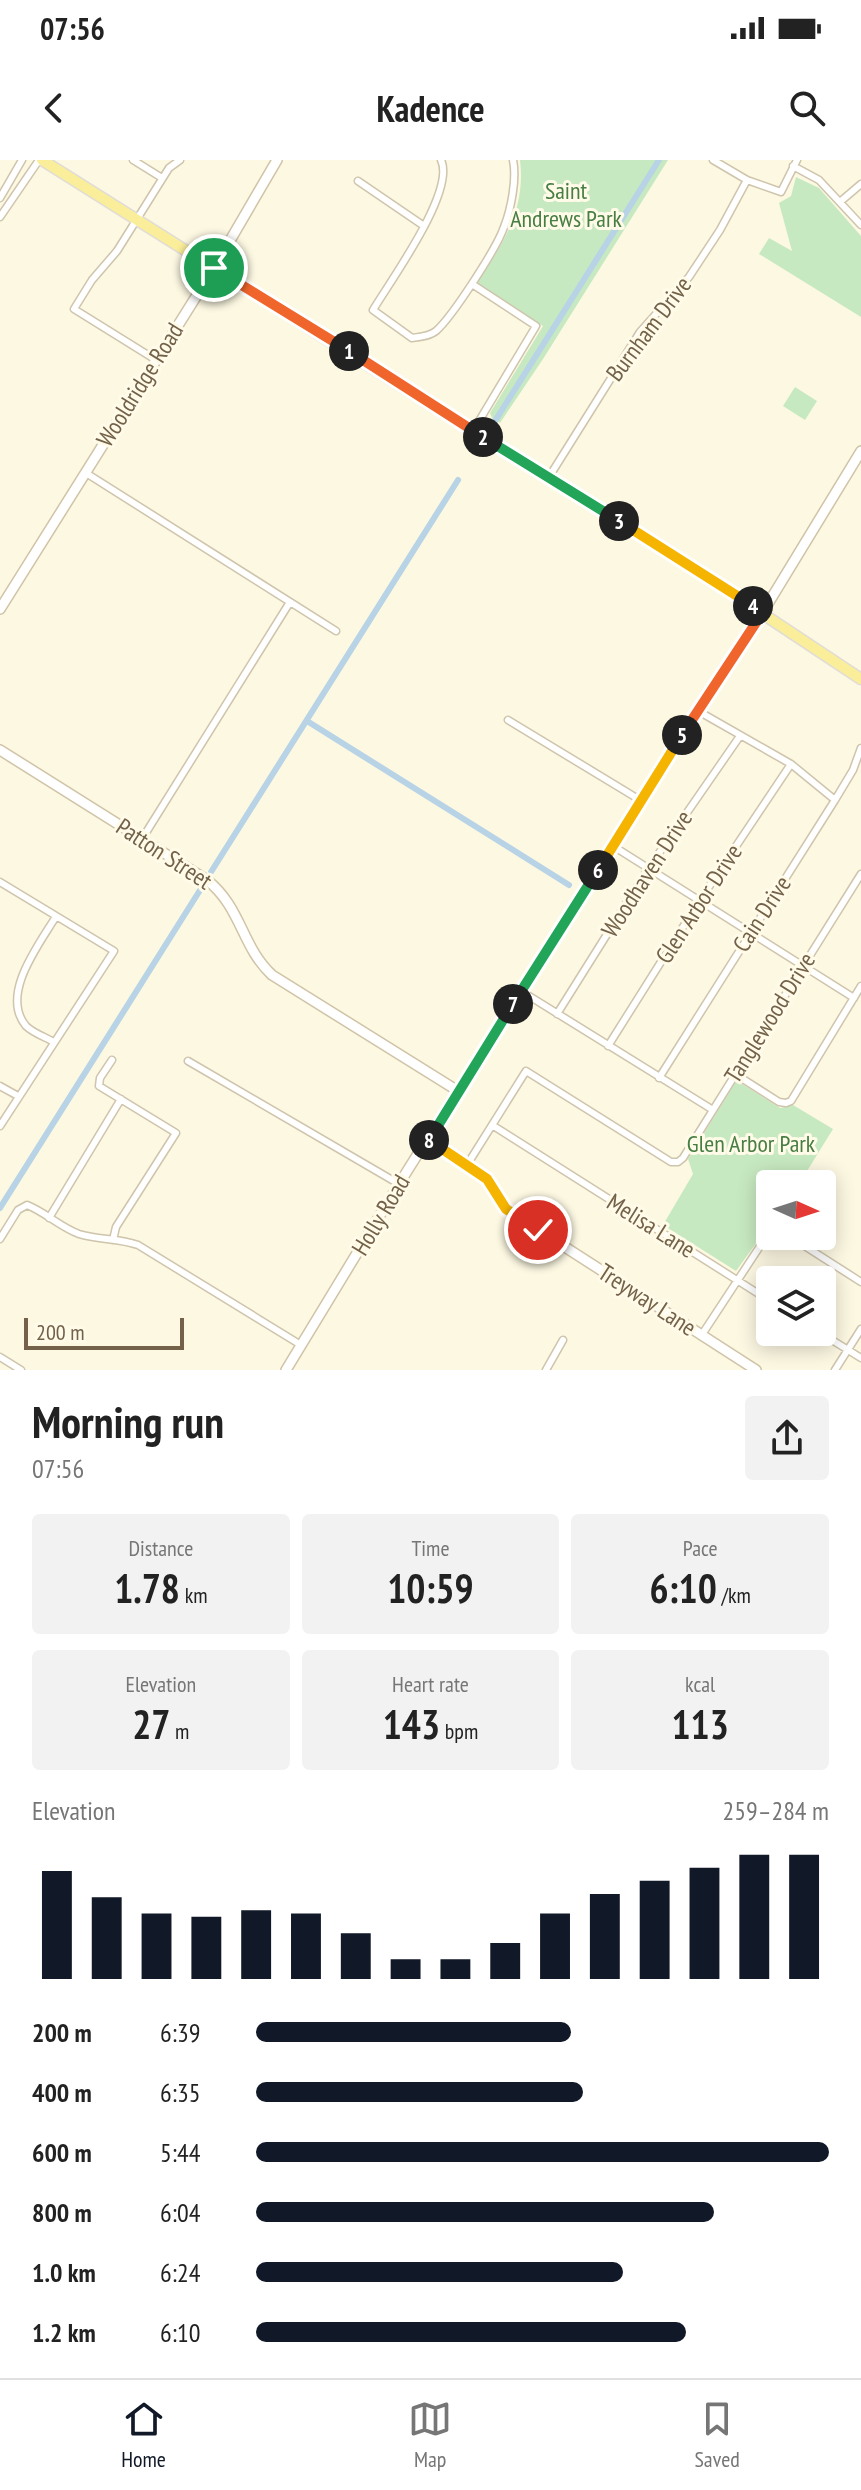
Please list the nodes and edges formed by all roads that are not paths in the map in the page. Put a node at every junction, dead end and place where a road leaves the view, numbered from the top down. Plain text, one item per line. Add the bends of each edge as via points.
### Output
1 (22, 160) edge
2 (40, 160) edge
3 (133, 160) edge
4 (180, 160) edge
5 (277, 160) edge
6 (441, 160) edge
7 (513, 160) edge
8 (713, 160) edge
9 (795, 163) edge
10 (162, 178) junction
11 (747, 180) junction
12 (358, 181) dead end
13 (861, 184) edge
14 (0, 198) edge
15 (841, 201) junction
16 (0, 217) edge
17 (136, 218) junction
18 (861, 225) edge
19 (424, 226) junction
20 (214, 268) junction
21 (472, 284) junction
22 (156, 360) junction
23 (473, 431) junction
24 (861, 451) edge
25 (86, 473) junction
26 (549, 477) junction
27 (290, 602) junction
28 (0, 609) edge
29 (763, 612) junction
30 (336, 631) dead end
31 (861, 679) edge
32 (697, 711) junction
33 (508, 720) dead end
34 (740, 736) junction
35 (861, 748) edge
36 (0, 750) edge
37 (791, 764) junction
38 (640, 800) junction
39 (835, 800) junction
40 (142, 839) junction
41 (613, 846) junction
42 (648, 869) junction
43 (861, 874) edge
44 (0, 882) edge
45 (700, 900) junction
46 (55, 918) junction
47 (750, 932) junction
48 (802, 966) junction
49 (861, 986) edge
50 (521, 991) junction
51 (854, 998) junction
52 (557, 1014) junction
53 (54, 1042) junction
54 (608, 1046) junction
55 (112, 1060) dead end
56 (188, 1061) dead end
57 (735, 1074) junction
58 (659, 1078) junction
59 (0, 1086) edge
60 (458, 1091) junction
61 (18, 1096) junction
62 (121, 1099) junction
63 (713, 1110) junction
64 (492, 1125) junction
65 (0, 1126) edge
66 (428, 1141) junction
67 (467, 1165) junction
68 (399, 1184) junction
69 (49, 1218) junction
70 (0, 1239) edge
71 (113, 1240) junction
72 (757, 1250) edge
73 (811, 1250) edge
74 (736, 1280) junction
75 (861, 1282) edge
76 (756, 1292) edge
77 (861, 1329) edge
78 (701, 1336) junction
79 (563, 1340) dead end
80 (836, 1343) edge
81 (301, 1345) junction
82 (848, 1350) junction
83 (0, 1357) edge
84 (861, 1358) edge
85 (752, 1369) edge
86 (21, 1370) edge
87 (286, 1370) edge
88 (546, 1370) edge
89 (835, 1370) edge

1 - 14 street
2 - 16 street
2 - 17 main road
3 - 10 street
4 - 10 street
5 - 20 main road, Wooldridge Road
6 - 19 street via 444,182
7 - 21 street via 504,229
8 - 11 street
9 - 11 street via 781,192
9 - 15 street
10 - 17 street
11 - 26 street, Burnham Drive via 689,277 640,332
12 - 19 street
13 - 15 street
15 - 18 street
17 - 20 main road
17 - 22 street via 74,309
19 - 21 street via 373,310 412,338 423,336 434,333
20 - 22 main road, Wooldridge Road
20 - 23 main road
21 - 23 street via 536,326
22 - 25 main road, Wooldridge Road
23 - 26 main road
24 - 29 main road, Holly Road
25 - 27 street
25 - 28 main road, Wooldridge Road
26 - 29 main road
27 - 30 street
27 - 40 street
29 - 31 main road
29 - 32 main road, Holly Road
32 - 34 street
32 - 38 main road, Holly Road
33 - 38 street
34 - 37 street
34 - 42 street, Woodhaven Drive
35 - 39 street, Cain Drive
36 - 40 main road, Patton Street
37 - 39 street
37 - 45 street, Glen Arbor Drive
38 - 41 main road, Holly Road
39 - 47 street, Cain Drive
40 - 60 main road, Patton Street via 223,892 258,960 272,975
41 - 42 street
41 - 50 main road, Holly Road
42 - 45 street
42 - 52 street, Woodhaven Drive
43 - 48 street, Tanglewood Drive
44 - 46 street
45 - 47 street
45 - 54 street, Glen Arbor Drive
46 - 53 street via 13,994 16,1014 27,1028
46 - 53 street via 114,951
47 - 48 street
47 - 58 street, Cain Drive
48 - 51 street
48 - 57 street, Tanglewood Drive
49 - 51 street
50 - 52 street
50 - 60 main road, Holly Road
51 - 57 street via 791,1101 779,1102
52 - 54 street
53 - 61 street
54 - 58 street
55 - 62 street via 99,1086
56 - 68 street
57 - 63 street, Tanglewood Drive
58 - 63 street
59 - 61 street
60 - 66 main road, Holly Road
61 - 65 street
62 - 69 street
62 - 71 street via 176,1133 116,1227
63 - 64 street, Tanglewood Drive via 678,1162 671,1162 526,1071
64 - 67 street
64 - 74 street, Melisa Lane
66 - 67 main road, Treyway Lane
66 - 68 main road, Holly Road
67 - 78 main road, Treyway Lane via 487,1179 506,1209
68 - 81 main road, Holly Road
69 - 70 street via 27,1205
69 - 71 street via 84,1235
71 - 81 street via 138,1245
72 - 74 street
73 - 75 street
74 - 76 street, Melisa Lane
74 - 78 street
77 - 82 street
78 - 85 main road, Treyway Lane
79 - 88 street
80 - 82 street
81 - 87 main road, Holly Road
82 - 84 street
82 - 89 street
83 - 86 street

